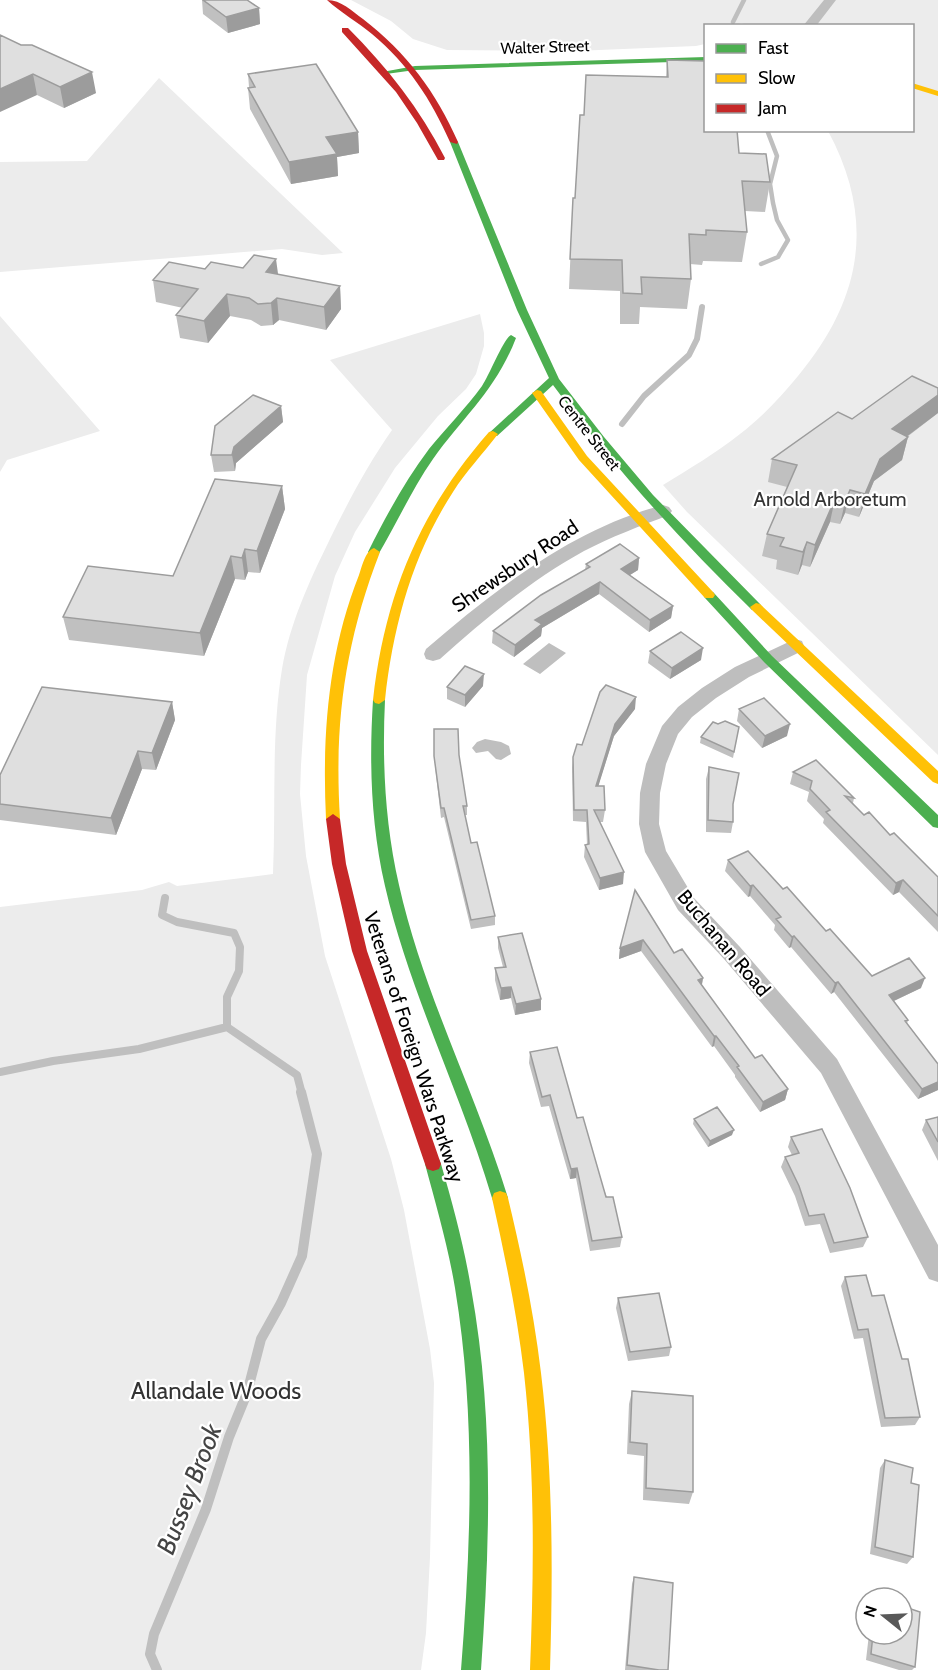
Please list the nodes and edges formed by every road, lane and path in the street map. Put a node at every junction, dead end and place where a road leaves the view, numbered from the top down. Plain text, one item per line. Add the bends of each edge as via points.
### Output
1 (830, 0) edge
2 (329, 11) edge
3 (812, 24) edge
4 (704, 59) edge
5 (415, 68) junction
6 (386, 72) junction
7 (914, 87) edge
8 (938, 94) edge
9 (445, 169) dead end
10 (520, 358) dead end
11 (554, 379) junction
12 (535, 389) junction
13 (663, 511) junction
14 (640, 520) junction
15 (795, 646) junction
16 (433, 654) dead end
17 (768, 659) junction
18 (912, 775) junction
19 (938, 779) edge
20 (938, 823) edge
21 (938, 1270) edge
22 (471, 1670) edge
23 (540, 1670) edge

1 - 3 street
2 - 5 main road, Centre Street via 381,35
2 - 6 main road, Centre Street
4 - 5 main road, Walter Street
5 - 6 main road, Walter Street
5 - 11 main road, Centre Street via 445,119
6 - 9 main road, Centre Street via 430,137
7 - 8 main road
10 - 22 main road, Veterans of Foreign Wars Parkway via 509,333 489,387 431,456 391,516 359,585 344,637 333,705 331,796 351,925 430,1153 464,1294 480,1461 478,1583
11 - 12 main road, Veterans of Foreign Wars Parkway
11 - 13 main road, Centre Street via 591,432
12 - 14 main road, Centre Street via 584,458
12 - 23 main road, Veterans of Foreign Wars Parkway via 483,445 441,502 408,568 387,641 378,696 375,753 390,879 415,976 493,1172 528,1329 544,1501
13 - 14 street, Shrewsbury Road
13 - 15 main road, Centre Street
14 - 16 street, Shrewsbury Road via 549,565 498,600
14 - 17 main road, Centre Street
15 - 17 street, Buchanan Road
15 - 18 main road, Centre Street
17 - 18 main road, Centre Street
17 - 21 street, Buchanan Road via 709,693 669,731 650,793 649,824 656,852 686,904 829,1066
18 - 19 main road, Centre Street
18 - 20 main road, Centre Street

